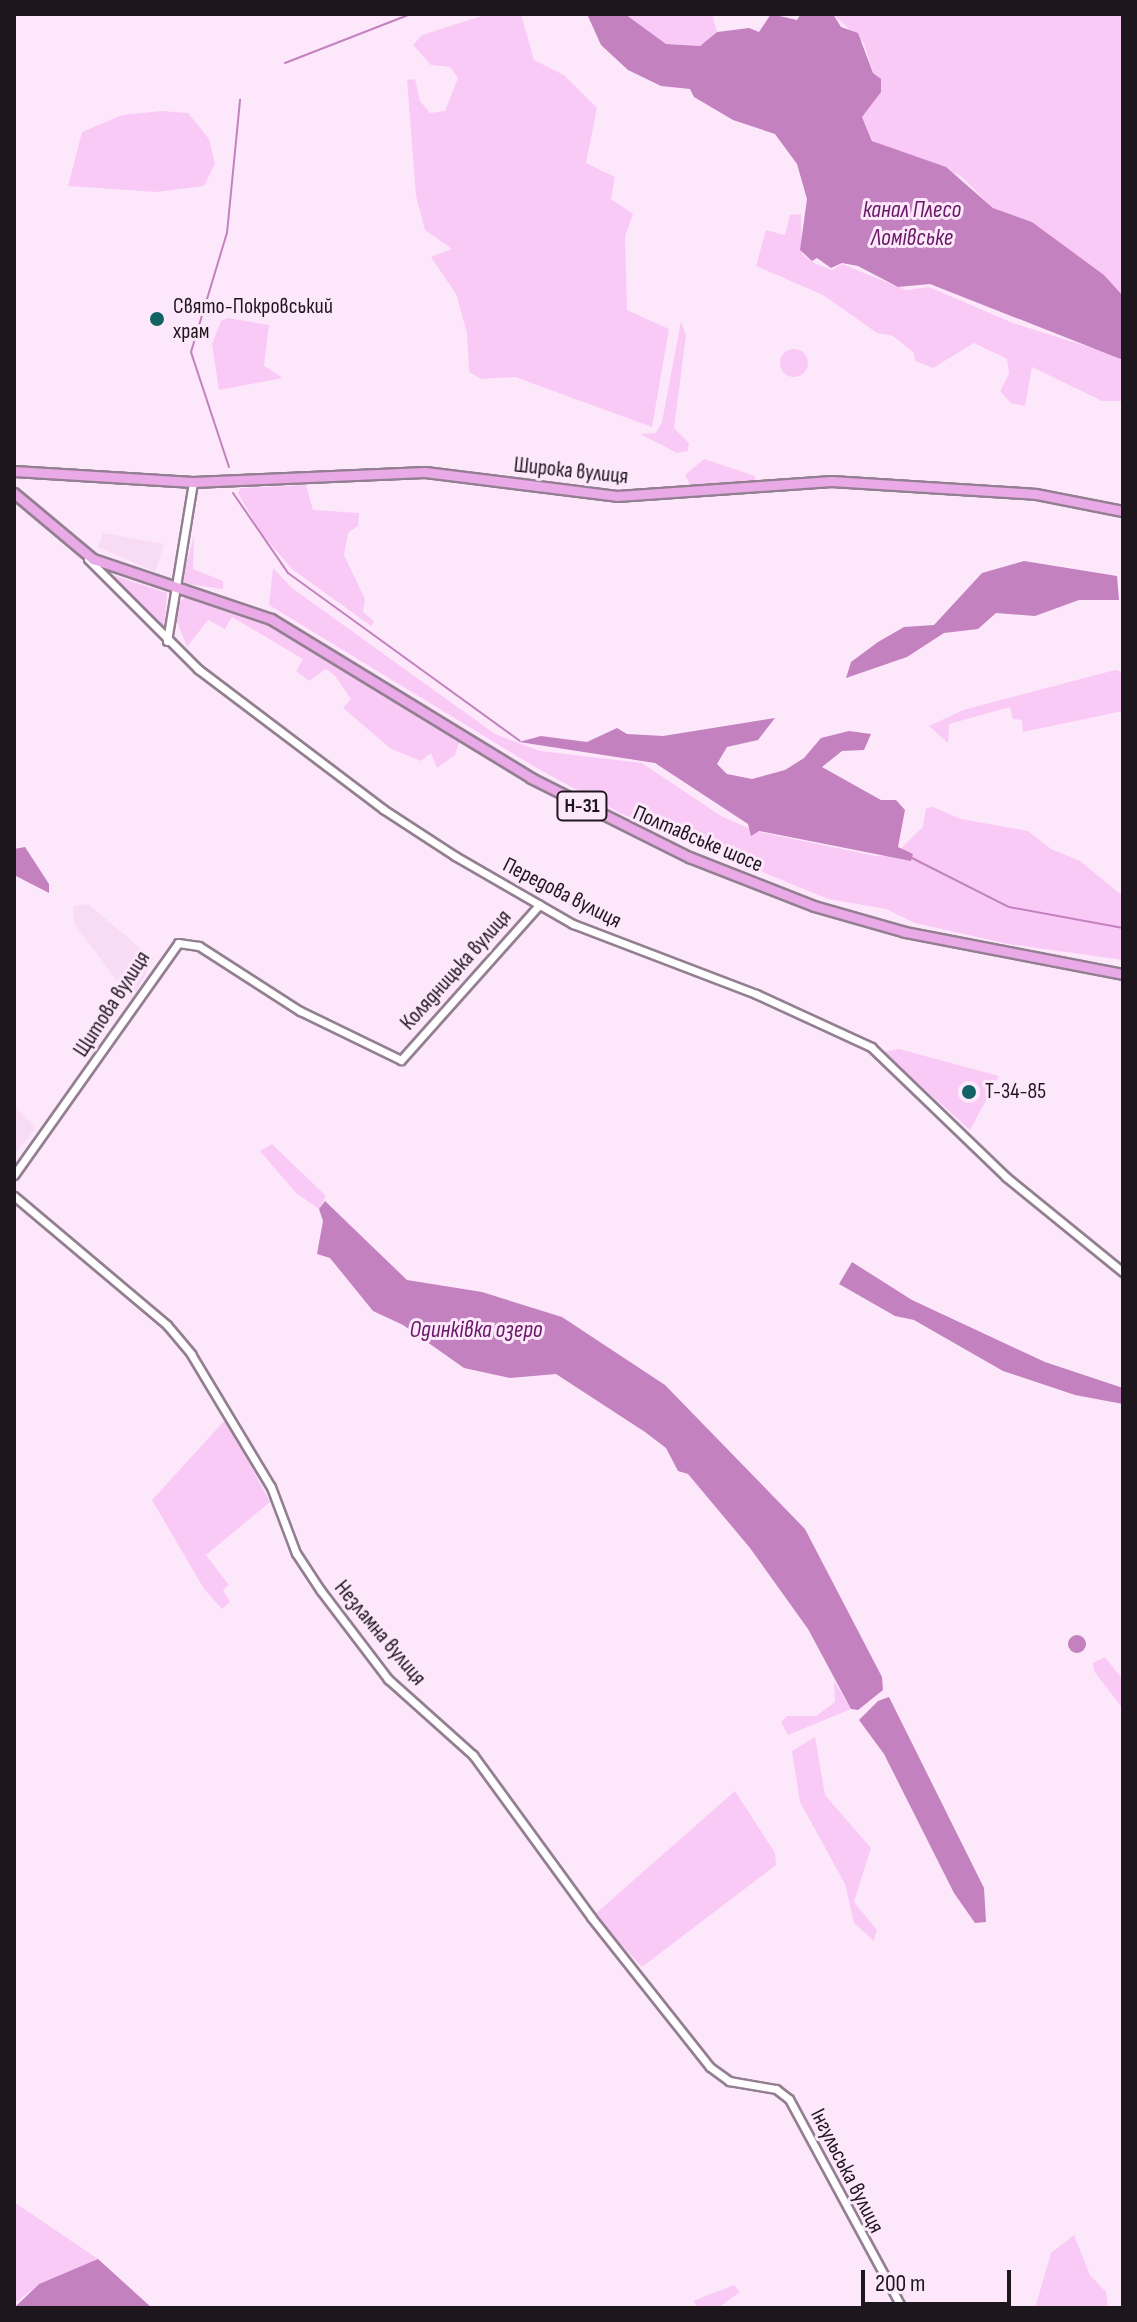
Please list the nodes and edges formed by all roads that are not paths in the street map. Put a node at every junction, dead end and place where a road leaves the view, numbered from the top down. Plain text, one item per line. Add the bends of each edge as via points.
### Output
1 (14, 471) edge
2 (193, 482) junction
3 (14, 493) edge
4 (1123, 511) edge
5 (78, 549) junction
6 (177, 588) junction
7 (167, 641) junction
8 (539, 905) junction
9 (1123, 974) edge
10 (401, 1060) joint
11 (14, 1175) edge
12 (14, 1196) edge
13 (1123, 1272) edge
14 (783, 2093) joint
15 (902, 2308) edge

1 - 2 main road, Широка вулиця
2 - 4 main road, Широка вулиця via 425,472 617,496 845,482 1036,494
2 - 6 street
3 - 5 main road, Передова вулиця / Н-31
5 - 6 main road, Полтавське шосе / Н-31 via 125,573
5 - 7 street, Передова вулиця
6 - 7 street
6 - 9 main road, Полтавське шосе / Н-31 via 271,619 545,785 701,862 814,906 905,932
7 - 8 street, Передова вулиця via 383,809
8 - 10 street, Колядницька вулиця
8 - 13 street, Передова вулиця via 573,924 756,994 871,1047 993,1165
10 - 11 street, Щитова вулиця via 300,1011 199,946 178,943
12 - 14 street, Незламна вулиця via 112,1275 191,1354 271,1487 296,1553 321,1591 388,1679 473,1755 591,1917 710,2067 729,2081
14 - 15 street, Інгульська вулиця

